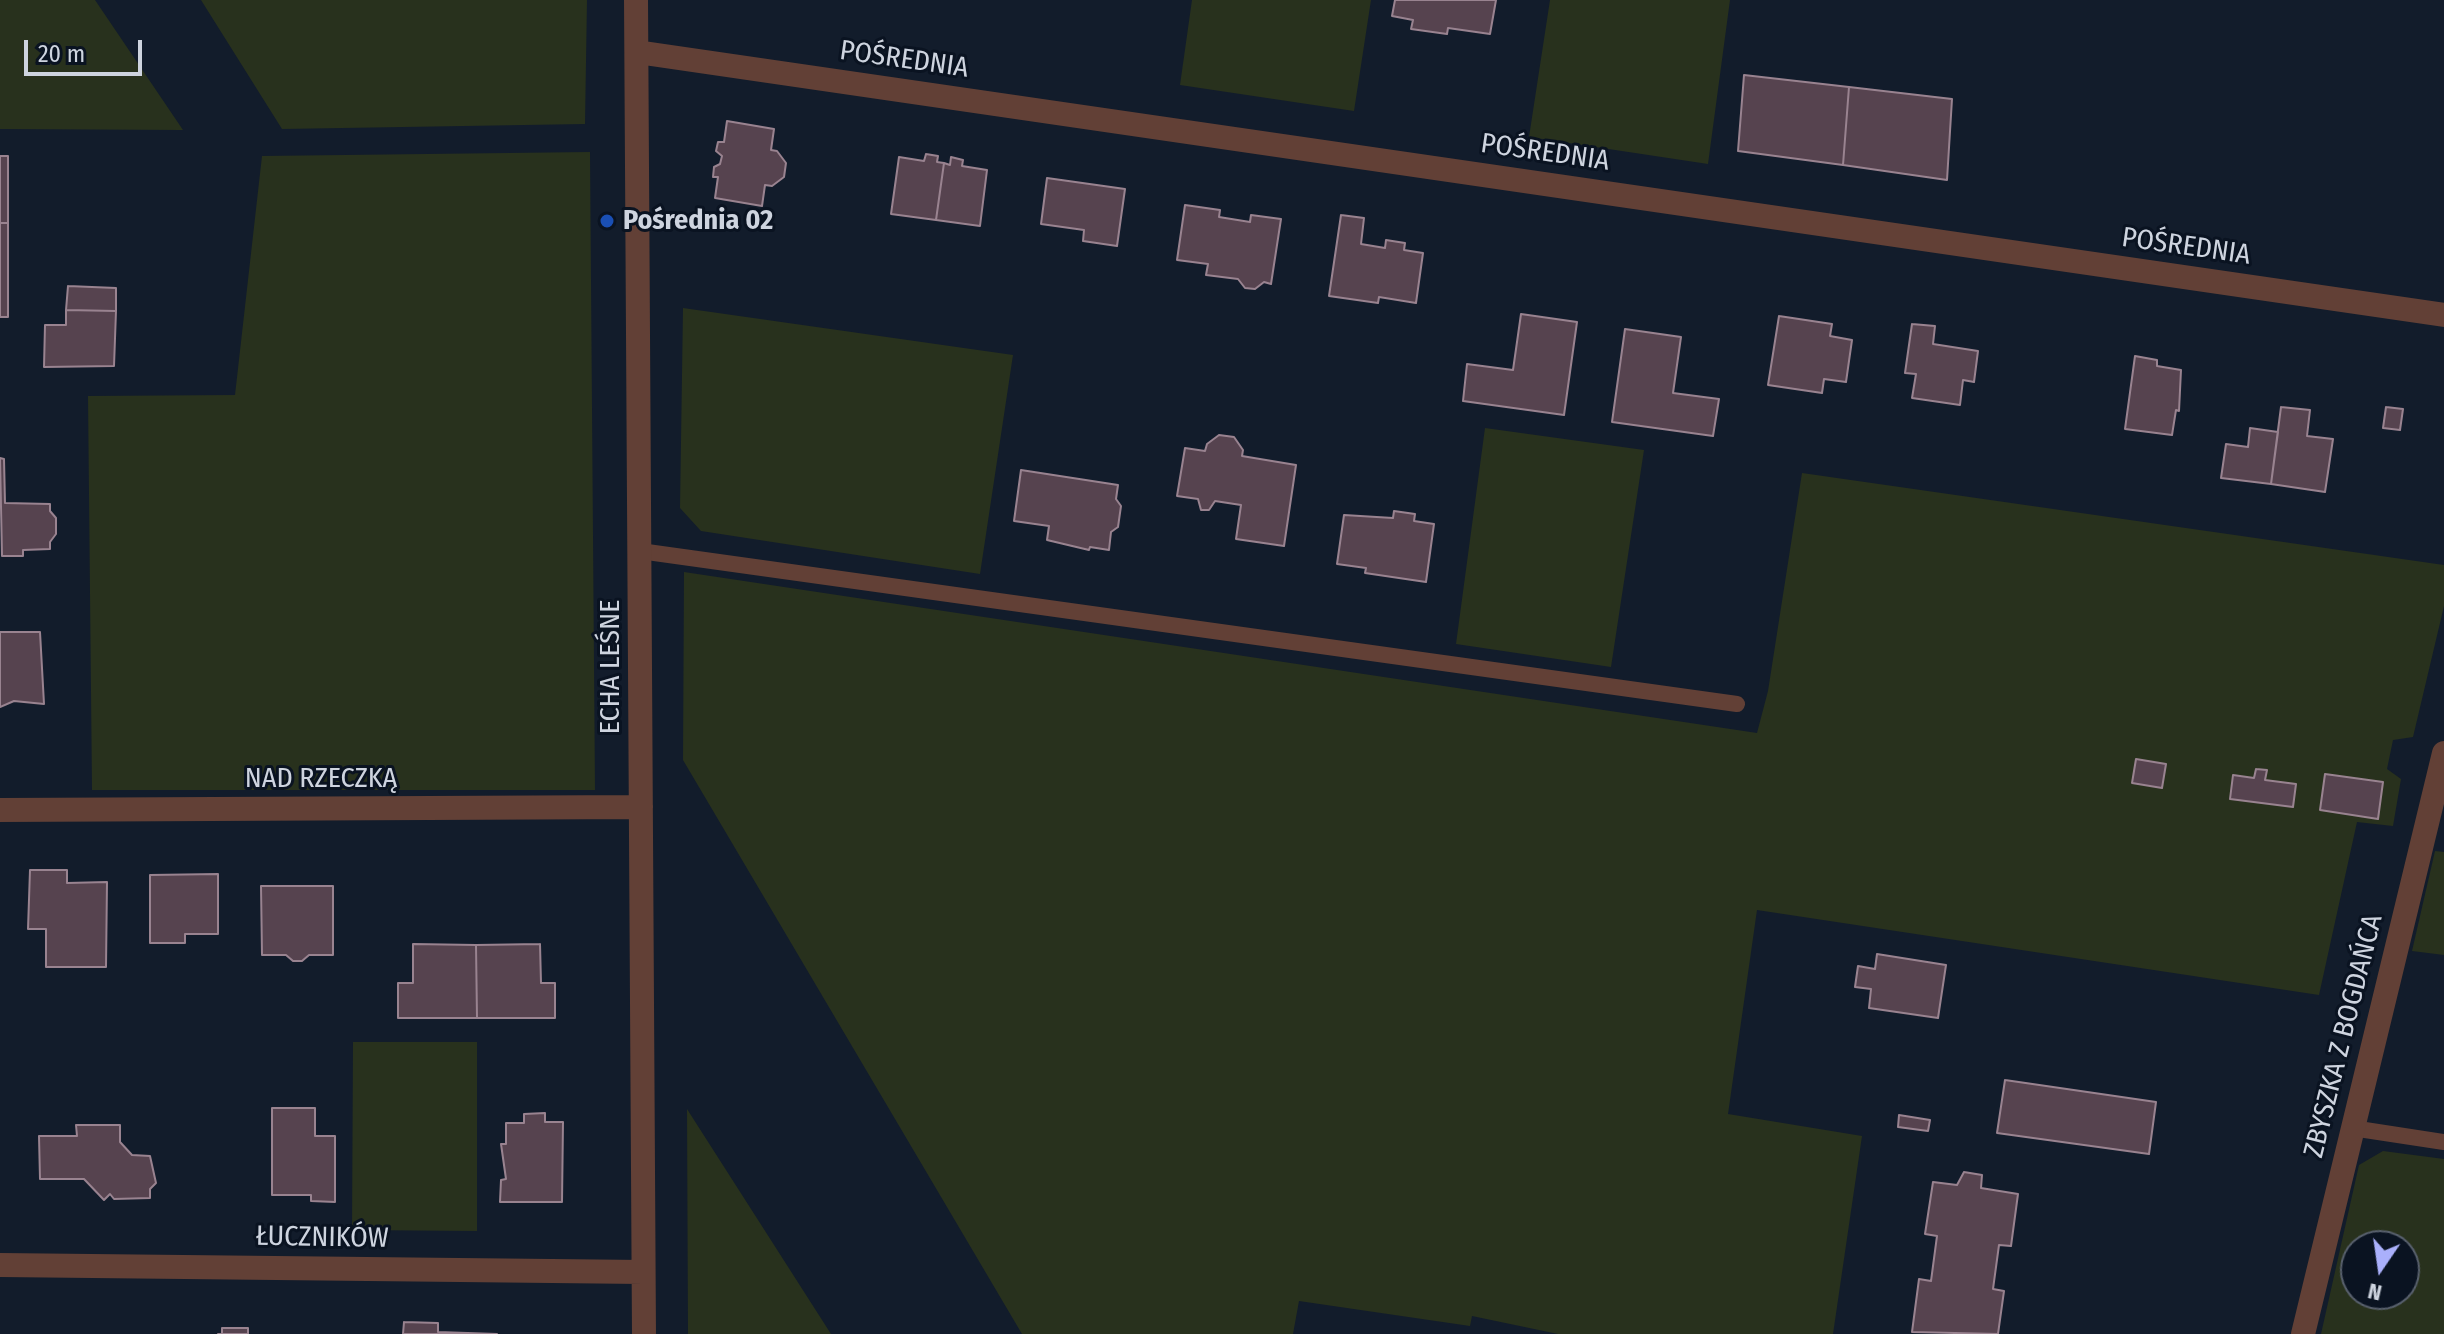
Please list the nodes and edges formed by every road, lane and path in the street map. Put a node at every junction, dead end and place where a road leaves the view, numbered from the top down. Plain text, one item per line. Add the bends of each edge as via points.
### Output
1 (636, 0) edge
2 (637, 52) junction
3 (2444, 315) edge
4 (640, 551) junction
5 (1737, 704) dead end
6 (2444, 753) edge
7 (641, 807) junction
8 (0, 810) edge
9 (2352, 1128) junction
10 (2444, 1142) edge
11 (0, 1265) edge
12 (643, 1272) junction
13 (644, 1334) edge
14 (2303, 1334) edge

1 - 2 street, ECHA LEŚNE
2 - 3 street, POŚREDNIA
2 - 4 street, ECHA LEŚNE
4 - 5 lane
4 - 7 street, ECHA LEŚNE
6 - 9 street, ZBYSZKA Z BOGDAŃCA
7 - 8 street, NAD RZECZKĄ
7 - 12 street, ECHA LEŚNE
9 - 10 lane
9 - 14 street, ZBYSZKA Z BOGDAŃCA
11 - 12 street, ŁUCZNIKÓW
12 - 13 street, ECHA LEŚNE

